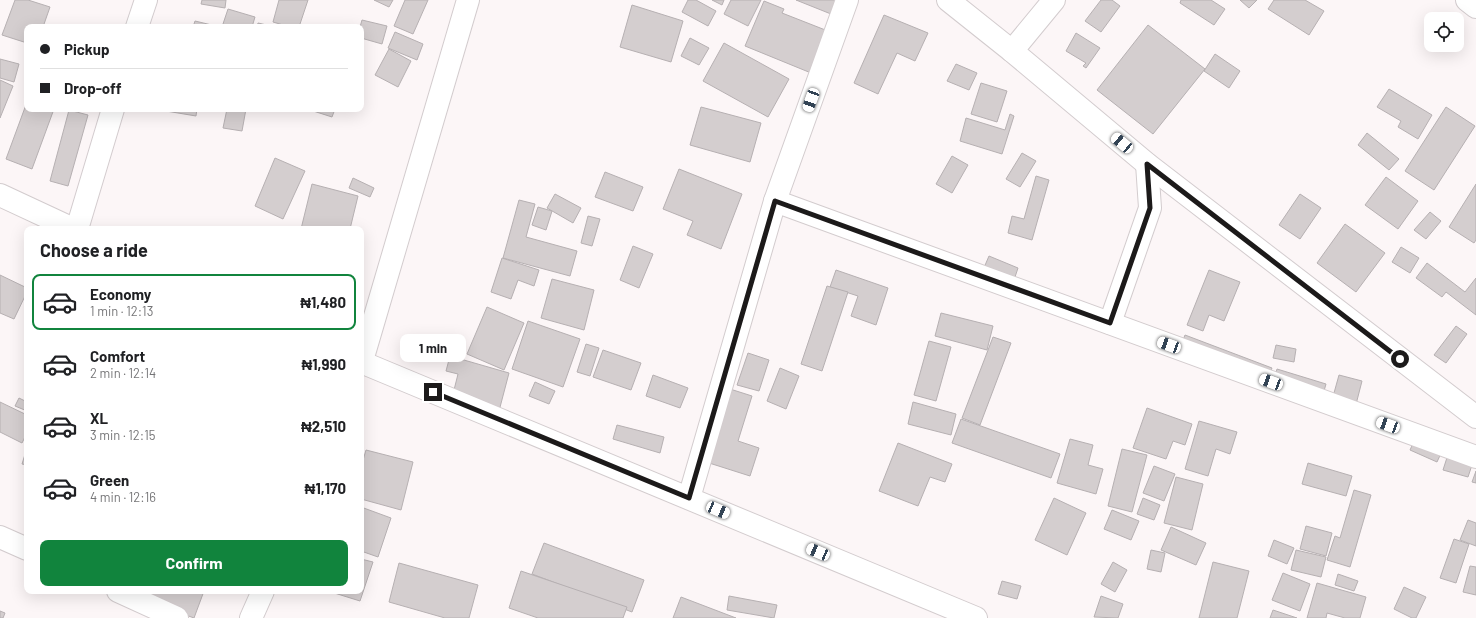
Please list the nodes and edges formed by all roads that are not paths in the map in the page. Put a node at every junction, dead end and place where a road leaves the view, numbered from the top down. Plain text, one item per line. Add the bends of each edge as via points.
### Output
1 (146, 0) edge
2 (468, 0) edge
3 (848, 0) edge
4 (948, 0) edge
5 (1054, 0) edge
6 (1467, 0) edge
7 (1476, 7) edge
8 (139, 24) edge
9 (1012, 51) junction
10 (112, 112) edge
11 (1147, 164) junction
12 (0, 195) edge
13 (775, 201) junction
14 (67, 226) edge
15 (78, 226) edge
16 (1110, 323) junction
17 (364, 353) edge
18 (364, 364) edge
19 (1476, 417) edge
20 (1476, 457) edge
21 (689, 498) junction
22 (0, 537) edge
23 (24, 549) edge
24 (125, 594) edge
25 (262, 594) edge
26 (177, 618) edge
27 (251, 618) edge
28 (976, 618) edge

1 - 8 street
2 - 17 street
3 - 13 street
4 - 9 street
5 - 9 street
6 - 7 street
9 - 11 street
10 - 15 street
11 - 16 street via 1150,208
11 - 19 street
12 - 14 street
13 - 16 street
13 - 21 street
16 - 20 street
18 - 21 street
21 - 28 street
22 - 23 street
24 - 26 street
25 - 27 street

